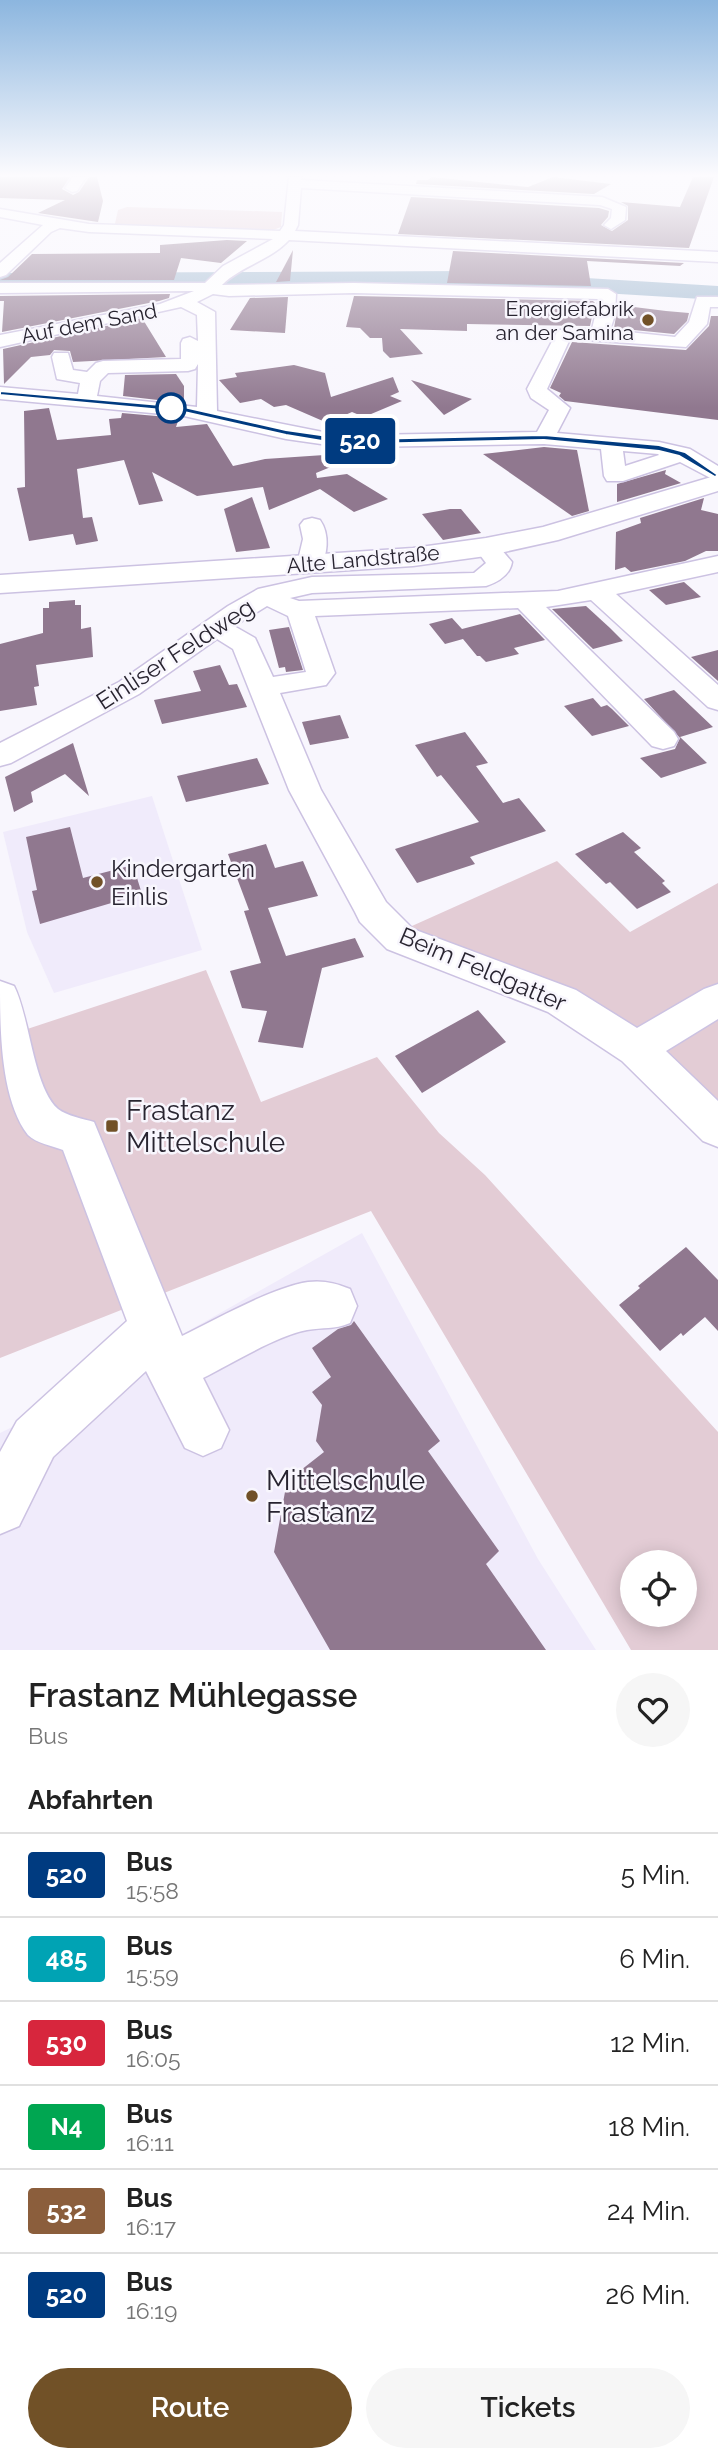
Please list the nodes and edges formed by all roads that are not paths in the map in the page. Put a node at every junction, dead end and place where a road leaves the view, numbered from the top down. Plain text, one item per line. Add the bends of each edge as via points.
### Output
1 (19, 254) edge
2 (260, 254) edge
3 (459, 254) edge
4 (595, 254) edge
5 (690, 254) edge
6 (718, 257) edge
7 (482, 262) dead end
8 (596, 268) dead end
9 (0, 272) edge
10 (219, 278) junction
11 (0, 288) edge
12 (103, 291) dead end
13 (183, 302) junction
14 (711, 302) edge
15 (103, 321) junction
16 (154, 328) dead end
17 (598, 334) junction
18 (0, 341) edge
19 (190, 343) dead end
20 (61, 358) dead end
21 (91, 379) junction
22 (0, 393) edge
23 (77, 401) junction
24 (207, 414) junction
25 (544, 438) junction
26 (611, 443) junction
27 (682, 454) junction
28 (718, 475) edge
29 (718, 483) edge
30 (312, 525) dead end
31 (486, 547) junction
32 (310, 564) junction
33 (715, 569) edge
34 (0, 584) edge
35 (597, 591) junction
36 (267, 595) junction
37 (524, 600) junction
38 (299, 610) junction
39 (217, 628) junction
40 (262, 687) junction
41 (718, 701) edge
42 (663, 739) dead end
43 (0, 756) edge
44 (0, 996) edge
45 (718, 1000) edge
46 (636, 1049) junction
47 (718, 1128) edge
48 (333, 1306) dead end
49 (162, 1348) junction
50 (203, 1430) dead end
51 (0, 1507) edge

1 - 9 street
2 - 10 street, Auf dem Sand
3 - 7 street
4 - 8 street
5 - 6 street
9 - 10 street
10 - 11 street
10 - 13 street, Auf dem Sand
10 - 17 street via 229,291 608,294
12 - 15 street
13 - 15 street, Auf dem Sand
13 - 24 street via 206,312
14 - 17 street via 682,342
15 - 16 street via 119,330
15 - 18 street, Auf dem Sand
17 - 25 street via 562,335 537,389 560,408
19 - 21 street via 188,365 134,366 125,353
20 - 21 street via 64,375
21 - 23 street
22 - 23 street
23 - 24 street
24 - 25 street via 286,433 347,441
25 - 26 street
26 - 27 street
26 - 27 street via 615,476
27 - 28 street
29 - 31 main road, Alte Landstraße via 548,534
30 - 32 street via 315,539
31 - 32 main road, Alte Landstraße
31 - 36 street, Einliser Feldweg via 499,562 498,568 477,580 312,585
32 - 34 main road, Alte Landstraße
33 - 35 street
35 - 37 street
35 - 41 street
36 - 38 street
36 - 39 street, Einliser Feldweg
37 - 38 street
37 - 42 street
38 - 40 street via 321,673 316,679
39 - 40 street, Beim Feldgatter via 245,644
39 - 43 street, Einliser Feldweg via 129,688
40 - 46 street, Beim Feldgatter via 305,790 373,912 400,939 562,1001
44 - 49 street via 30,1101 43,1122 79,1136 107,1232
45 - 46 street
46 - 47 street, Beim Feldgatter
48 - 49 street via 307,1306
49 - 50 street
49 - 51 street via 35,1439

